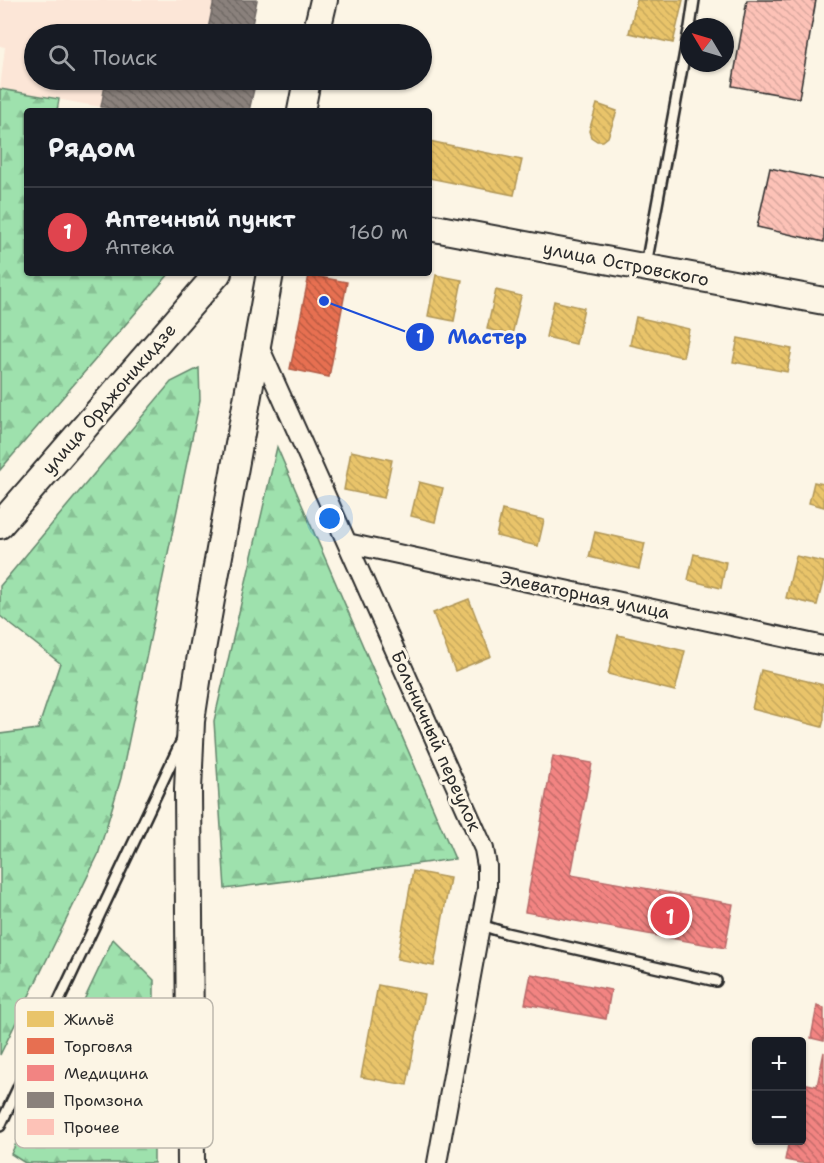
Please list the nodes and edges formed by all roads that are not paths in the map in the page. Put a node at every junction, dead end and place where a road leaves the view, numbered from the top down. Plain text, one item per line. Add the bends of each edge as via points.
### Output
1 (324, 0) edge
2 (694, 0) edge
3 (691, 18) edge
4 (318, 24) edge
5 (681, 72) edge
6 (305, 90) edge
7 (302, 108) edge
8 (432, 228) edge
9 (645, 268) junction
10 (215, 276) edge
11 (269, 276) edge
12 (824, 301) edge
13 (257, 342) junction
14 (0, 525) edge
15 (347, 543) junction
16 (824, 646) edge
17 (191, 721) junction
18 (482, 925) junction
19 (716, 981) dead end
20 (60, 998) edge
21 (190, 998) edge
22 (15, 1094) edge
23 (0, 1126) edge
24 (191, 1148) edge
25 (191, 1163) edge
26 (437, 1163) edge

1 - 4 street
2 - 3 lane
5 - 9 lane
6 - 7 street
8 - 9 street, улица Островского
9 - 12 street, улица Островского
10 - 14 street, улица Орджоникидзе
11 - 13 street
13 - 15 street, Больничный переулок
13 - 17 street
15 - 16 street, Элеваторная улица
15 - 18 street, Больничный переулок via 484,849 487,888
17 - 20 lane
17 - 21 street
18 - 19 lane
18 - 26 street, Больничный переулок
22 - 23 lane
24 - 25 street

